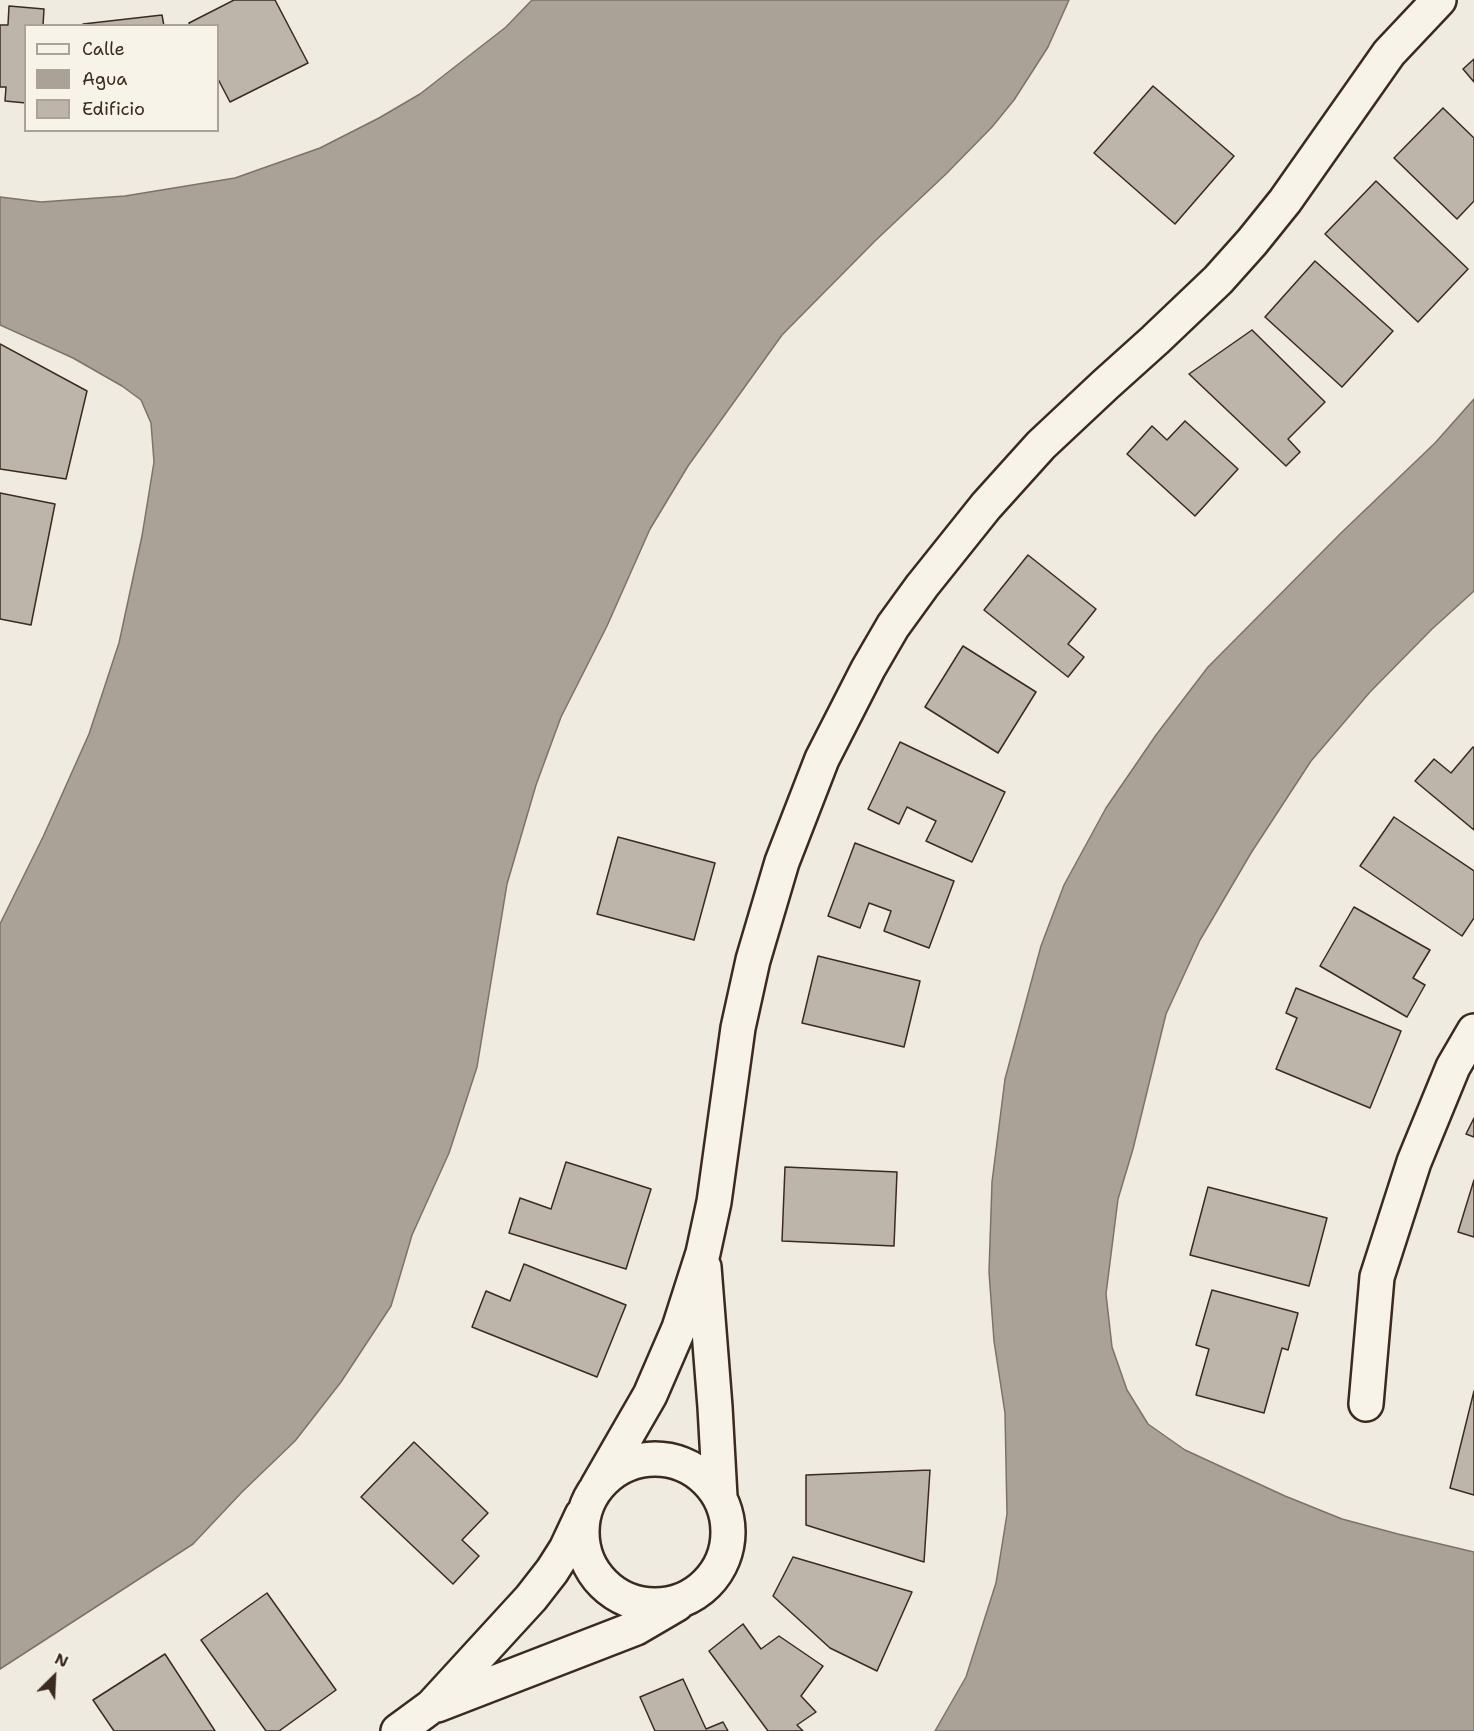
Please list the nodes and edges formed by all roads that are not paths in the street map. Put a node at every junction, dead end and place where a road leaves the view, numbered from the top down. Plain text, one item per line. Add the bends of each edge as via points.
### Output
1 (1439, 0) edge
2 (1474, 1031) edge
3 (703, 1253) junction
4 (1366, 1404) dead end
5 (591, 1497) junction
6 (720, 1497) junction
7 (685, 1600) junction
8 (432, 1706) junction
9 (398, 1731) edge

1 - 3 street via 1389,53 1252,242 1218,280 1041,445 986,506 893,626 822,759 782,862 738,1028 714,1202
2 - 4 street via 1453,1067 1418,1151 1377,1277
3 - 5 street via 679,1328 650,1395
3 - 6 street
5 - 6 street via 615,1470 637,1461 661,1459 685,1465 705,1478
5 - 7 street via 581,1532 585,1556 596,1577 615,1594 637,1604 661,1606
5 - 8 street via 552,1571
6 - 7 street via 728,1520 728,1544 720,1568 705,1587
7 - 8 street via 636,1628
8 - 9 street

